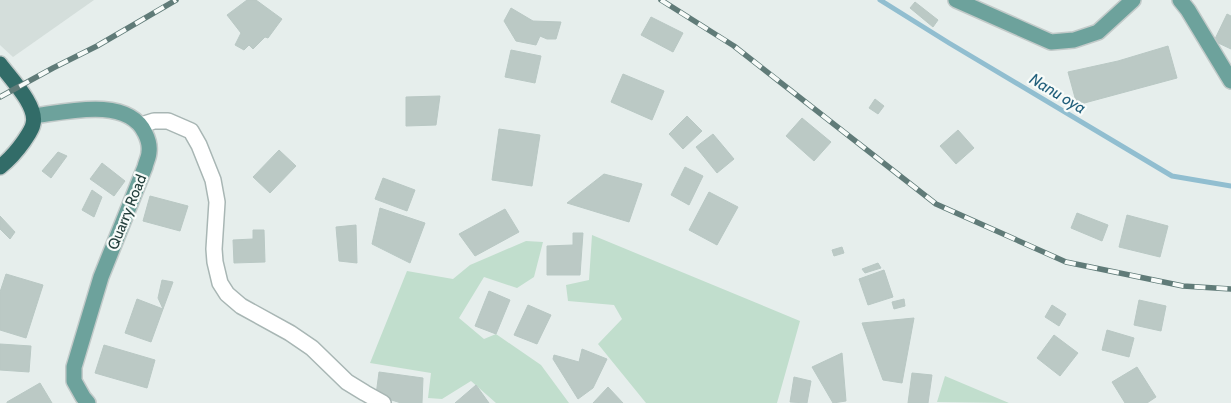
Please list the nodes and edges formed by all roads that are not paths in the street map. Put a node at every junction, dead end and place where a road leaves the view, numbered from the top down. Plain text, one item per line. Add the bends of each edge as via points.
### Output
1 (956, 0) edge
2 (1133, 0) edge
3 (1180, 0) edge
4 (0, 64) edge
5 (1231, 81) edge
6 (34, 116) junction
7 (141, 125) junction
8 (0, 168) edge
9 (88, 403) edge
10 (384, 403) edge

1 - 2 main road via 1051,42 1074,40 1098,32
3 - 5 main road
4 - 6 highway via 28,100
6 - 7 main road via 100,109 129,116
6 - 8 highway via 26,139
7 - 9 main road, Quarry Road via 149,143 145,167 101,277 74,367 74,381
7 - 10 street via 168,120 191,131 199,144 213,180 217,202 215,262 220,283 227,294 241,306 290,332 347,382

